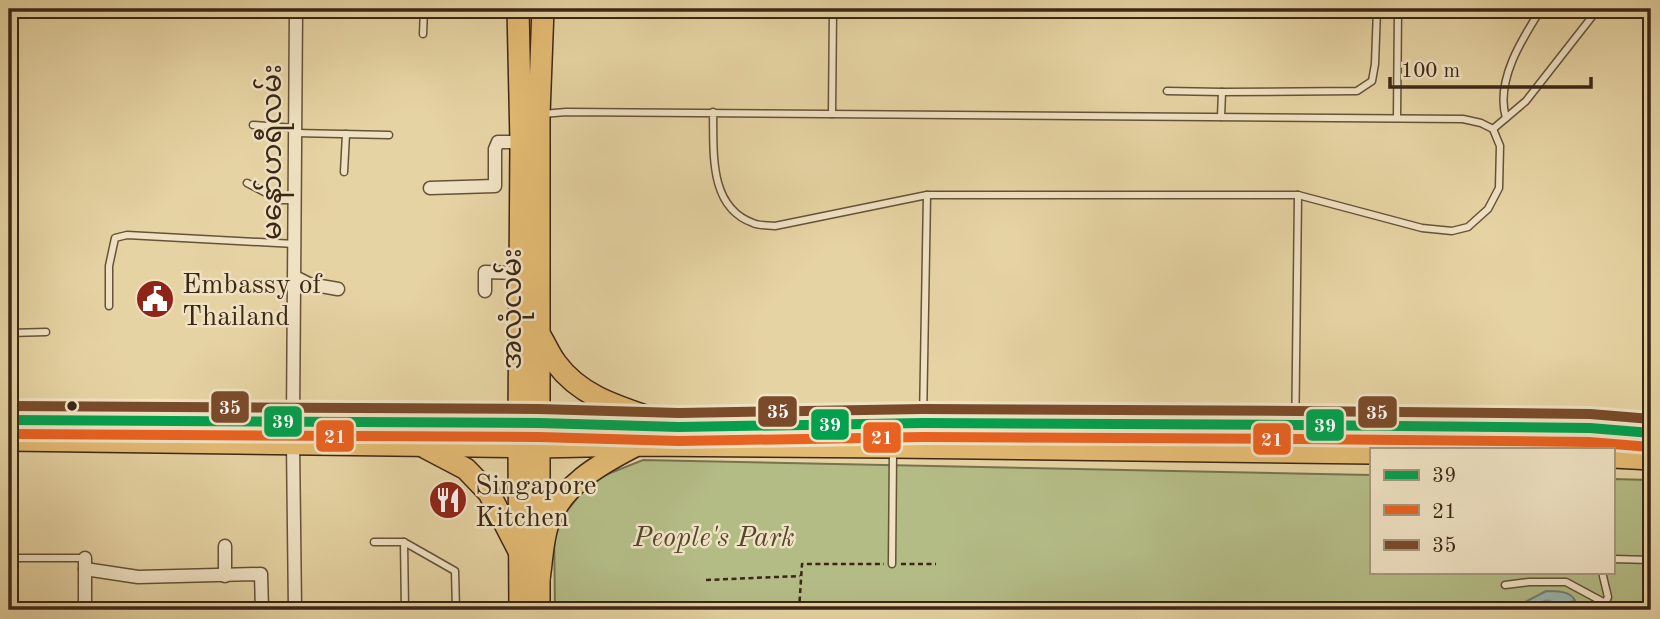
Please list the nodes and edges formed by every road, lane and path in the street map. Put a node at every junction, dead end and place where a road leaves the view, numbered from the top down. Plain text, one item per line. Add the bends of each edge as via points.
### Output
1 (296, 9) edge
2 (424, 9) edge
3 (519, 9) edge
4 (543, 9) edge
5 (833, 9) edge
6 (1377, 9) edge
7 (1398, 9) edge
8 (1541, 9) edge
9 (1598, 9) edge
10 (423, 34) dead end
11 (1167, 91) dead end
12 (1222, 92) junction
13 (713, 112) junction
14 (529, 114) junction
15 (832, 114) junction
16 (1221, 117) junction
17 (1397, 118) junction
18 (1506, 118) junction
19 (253, 125) dead end
20 (1493, 129) junction
21 (295, 130) junction
22 (346, 134) junction
23 (390, 135) dead end
24 (521, 142) junction
25 (344, 172) dead end
26 (247, 183) dead end
27 (430, 188) dead end
28 (927, 195) junction
29 (1298, 195) junction
30 (295, 200) junction
31 (295, 244) junction
32 (521, 273) junction
33 (295, 277) junction
34 (338, 289) dead end
35 (485, 291) dead end
36 (109, 306) dead end
37 (46, 332) dead end
38 (9, 333) edge
39 (539, 334) junction
40 (9, 420) edge
41 (529, 423) junction
42 (923, 423) junction
43 (1296, 425) junction
44 (679, 427) junction
45 (293, 433) junction
46 (1651, 433) edge
47 (9, 440) edge
48 (636, 445) junction
49 (421, 446) junction
50 (529, 447) junction
51 (893, 447) junction
52 (1295, 453) junction
53 (1370, 453) edge
54 (1614, 457) edge
55 (1651, 459) edge
56 (374, 542) dead end
57 (404, 542) junction
58 (225, 546) dead end
59 (520, 553) junction
60 (9, 558) edge
61 (1614, 559) edge
62 (1651, 560) edge
63 (85, 563) junction
64 (892, 564) junction
65 (936, 564) dead end
66 (1602, 574) edge
67 (225, 576) junction
68 (801, 576) junction
69 (539, 579) junction
70 (706, 580) dead end
71 (1505, 585) dead end
72 (1605, 603) edge
73 (85, 610) edge
74 (262, 610) edge
75 (295, 610) edge
76 (405, 610) edge
77 (456, 610) edge
78 (520, 610) edge
79 (539, 610) edge
80 (799, 610) edge
81 (1628, 610) edge

1 - 21 street, မနော်ဟရီလမ်း
2 - 10 lane
3 - 14 main road, အလုံလမ်း
4 - 14 main road, အလုံလမ်း
5 - 15 lane
6 - 12 lane via 1372,80 1357,91
7 - 17 lane
8 - 18 lane via 1516,51 1506,81
9 - 18 lane via 1527,102
11 - 12 lane
12 - 16 lane
13 - 14 lane
13 - 15 lane
13 - 28 lane via 721,190 727,204 754,224 775,226
14 - 24 main road, အလုံလမ်း
14 - 39 main road, အလုံလမ်း
15 - 16 lane
16 - 17 lane
17 - 20 lane via 1463,119
18 - 20 lane
19 - 21 lane
20 - 29 lane via 1500,146 1499,188 1488,209 1468,227 1438,231
21 - 22 lane
21 - 30 street, မနော်ဟရီလမ်း
22 - 23 lane
22 - 25 lane
24 - 27 street via 498,142 495,186
24 - 32 main road, အလုံလမ်း
26 - 30 lane via 280,200
28 - 29 lane
28 - 42 lane
29 - 43 lane
30 - 31 street, မနော်ဟရီလမ်း
31 - 33 street, မနော်ဟရီလမ်း
31 - 36 lane via 115,237
32 - 35 street via 485,272
32 - 41 main road, အလုံလမ်း
33 - 34 street
33 - 45 street, မနော်ဟရီလမ်း
37 - 38 lane
39 - 41 main road, အလုံလမ်း
39 - 44 main road via 557,365 584,390 601,401
40 - 45 main road
41 - 44 main road
41 - 45 main road
41 - 50 main road, အလုံလမ်း
42 - 43 main road
42 - 44 main road
43 - 46 main road via 1590,428
43 - 52 lane
45 - 47 main road
45 - 49 main road
45 - 75 street, မနော်ဟရီလမ်း
48 - 50 main road
48 - 51 main road
48 - 69 main road via 596,467 559,503 548,523
49 - 50 main road
49 - 59 main road via 466,470 489,494
50 - 59 main road, အလုံလမ်း
50 - 69 main road, အလုံလမ်း
51 - 52 main road
51 - 64 lane
52 - 53 main road
54 - 55 main road
56 - 57 lane
57 - 76 lane
57 - 77 lane via 455,571
58 - 67 street
59 - 78 main road, အလုံလမ်း
60 - 63 lane
61 - 62 lane
63 - 67 street via 138,577
63 - 73 street
64 - 65 path
64 - 68 path via 802,564
66 - 72 lane
67 - 74 street via 261,574
68 - 70 path
68 - 80 path
69 - 79 main road, အလုံလမ်း
71 - 72 lane via 1566,582
72 - 81 path

